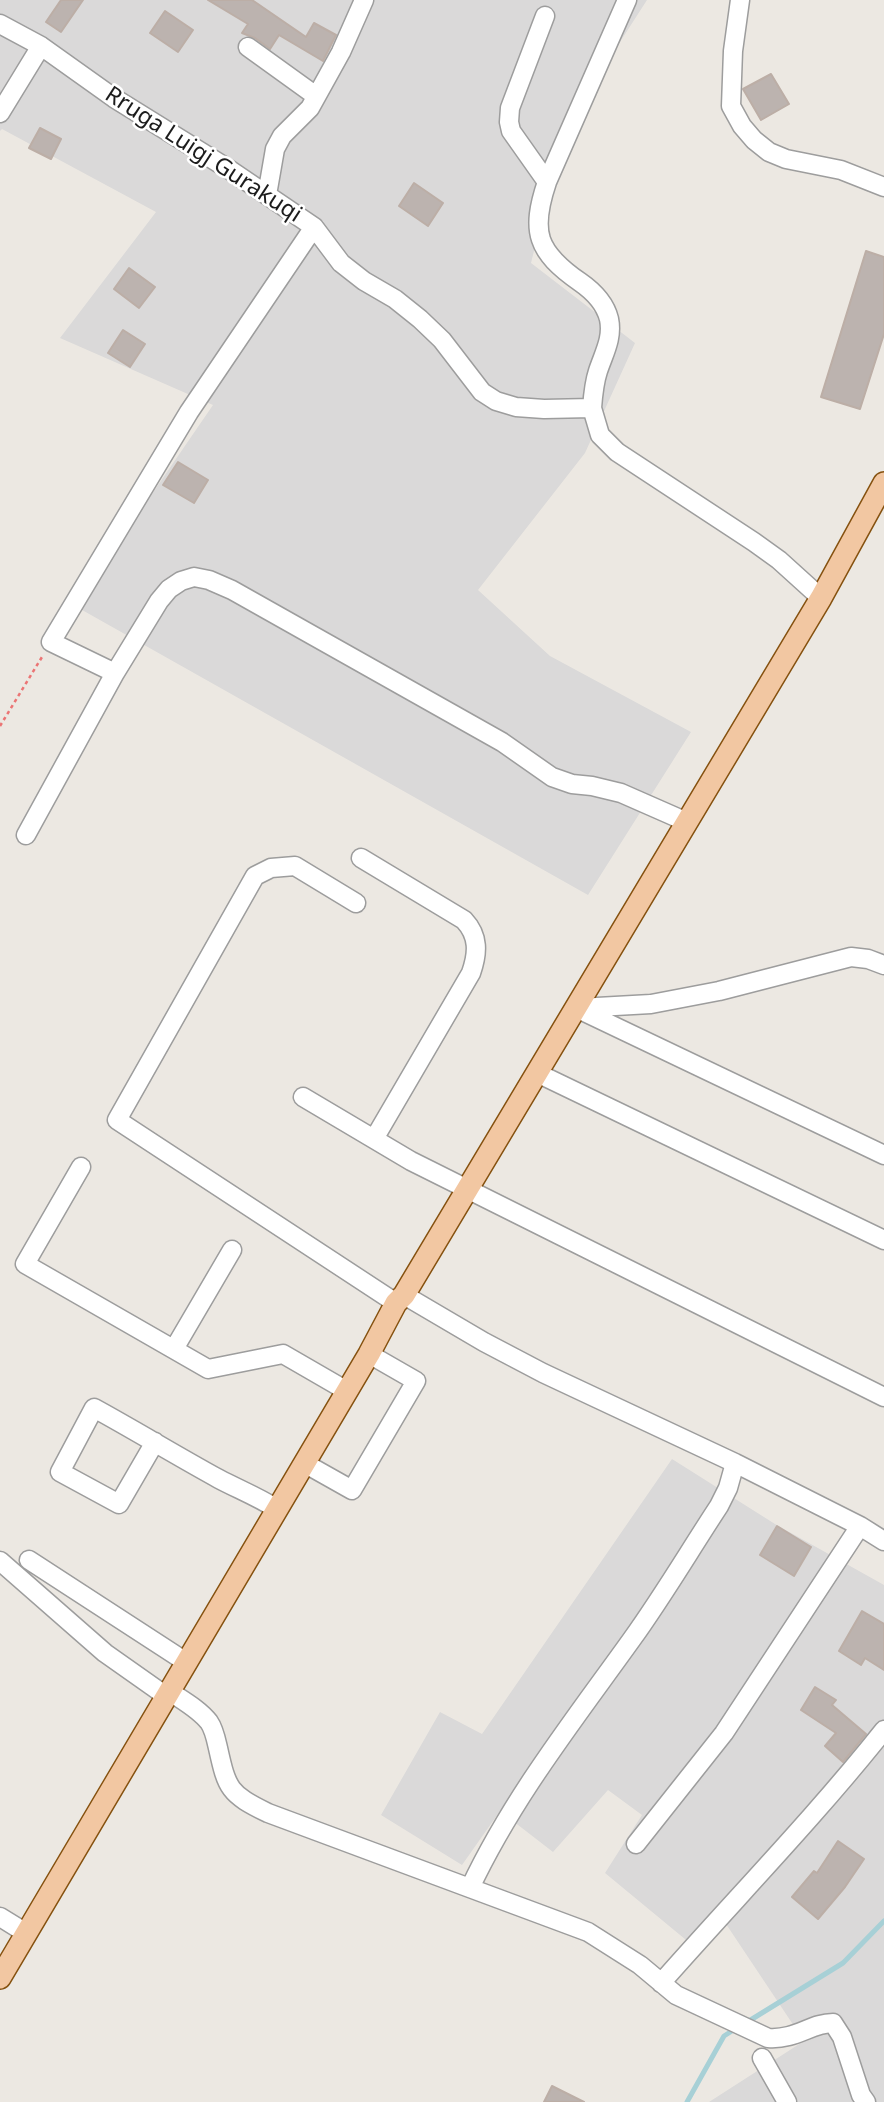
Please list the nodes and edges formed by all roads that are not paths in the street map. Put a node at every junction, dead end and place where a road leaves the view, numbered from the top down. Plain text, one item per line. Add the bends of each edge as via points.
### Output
1 (364, 0) edge
2 (626, 0) edge
3 (740, 0) edge
4 (545, 16) dead end
5 (0, 24) edge
6 (41, 46) junction
7 (248, 47) dead end
8 (316, 96) junction
9 (0, 113) edge
10 (547, 182) junction
11 (884, 187) edge
12 (267, 195) junction
13 (314, 227) junction
14 (592, 408) junction
15 (884, 483) edge
16 (821, 598) junction
17 (115, 673) junction
18 (687, 822) junction
19 (26, 835) dead end
20 (361, 858) dead end
21 (356, 903) dead end
22 (884, 965) edge
23 (576, 1008) junction
24 (537, 1073) junction
25 (303, 1097) dead end
26 (374, 1139) junction
27 (884, 1155) edge
28 (81, 1167) dead end
29 (467, 1189) junction
30 (884, 1240) edge
31 (232, 1250) dead end
32 (400, 1299) junction
33 (174, 1349) junction
34 (369, 1354) junction
35 (347, 1391) junction
36 (884, 1397) edge
37 (155, 1443) junction
38 (304, 1463) junction
39 (735, 1463) junction
40 (277, 1509) junction
41 (860, 1526) junction
42 (884, 1541) edge
43 (29, 1560) dead end
44 (0, 1561) edge
45 (187, 1662) junction
46 (168, 1693) junction
47 (884, 1730) edge
48 (636, 1844) dead end
49 (470, 1888) junction
50 (0, 1917) edge
51 (26, 1933) junction
52 (0, 1978) edge
53 (661, 1983) junction
54 (762, 2059) dead end
55 (787, 2102) edge
56 (866, 2102) edge

1 - 8 street
2 - 10 street
3 - 11 street via 731,106 742,126 769,152 841,170
4 - 10 street via 510,108 509,122
5 - 6 street, Rruga Luigj Gurakuqi
6 - 9 street
6 - 12 street, Rruga Luigj Gurakuqi
7 - 8 street
8 - 12 street via 275,149
10 - 14 street via 538,222 547,254 592,290 609,318 611,332
12 - 13 street, Rruga Luigj Gurakuqi
13 - 14 street, Rruga Luigj Gurakuqi via 341,262 428,326 482,392 516,407
13 - 17 street via 189,412 51,642
14 - 16 street via 600,435 617,452 763,548
15 - 16 main road
16 - 18 main road
17 - 18 street via 169,589 194,577 209,580 483,730 552,777 621,793
17 - 19 street
18 - 23 main road
20 - 26 street via 464,919 477,943 471,973
21 - 32 street via 295,866 271,868 255,876 117,1120
22 - 23 street via 851,957 651,1004
23 - 24 main road
23 - 27 street
24 - 29 main road
24 - 30 street
25 - 26 street
26 - 29 street
28 - 33 street via 25,1264
29 - 32 main road
29 - 36 street
31 - 33 street
32 - 34 main road
32 - 39 street via 543,1373
33 - 35 street via 208,1368 283,1354
34 - 35 main road
34 - 38 street via 416,1381 359,1479 352,1490
35 - 38 main road
37 - 37 street via 94,1408 60,1472 119,1504
37 - 40 street
38 - 40 main road
39 - 41 street
39 - 49 street via 719,1506 633,1638 551,1749 484,1857
40 - 45 main road
41 - 42 street
41 - 48 street via 724,1733
43 - 45 street
44 - 46 street via 97,1646
45 - 46 main road
46 - 49 street via 209,1722 228,1786 240,1799
46 - 51 main road
47 - 53 street via 803,1828
49 - 53 street via 588,1932
50 - 51 street
51 - 52 main road
53 - 56 street via 676,1995 768,2038 794,2037 833,2023
54 - 55 street

